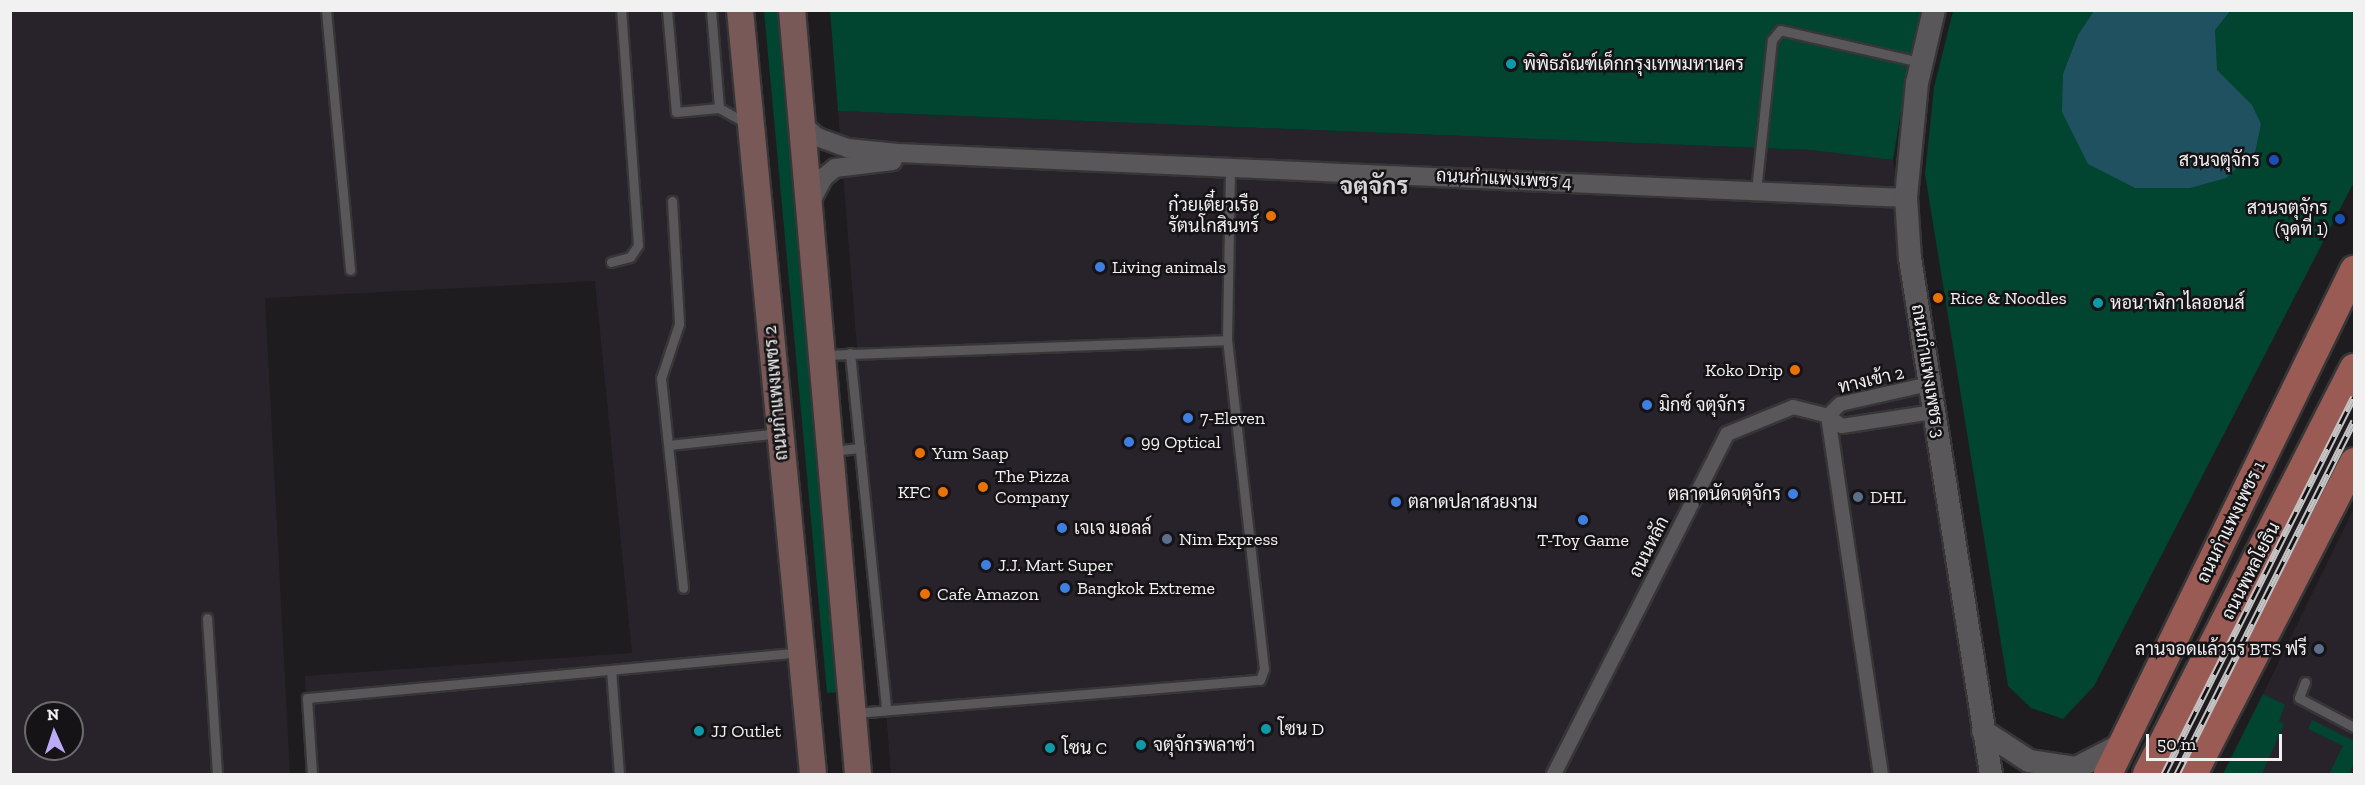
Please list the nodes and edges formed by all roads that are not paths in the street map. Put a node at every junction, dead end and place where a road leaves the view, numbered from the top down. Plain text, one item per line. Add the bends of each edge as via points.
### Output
1 (326, 10) edge
2 (621, 10) edge
3 (667, 10) edge
4 (711, 10) edge
5 (740, 10) edge
6 (792, 10) edge
7 (1934, 10) edge
8 (1920, 62) junction
9 (719, 108) junction
10 (801, 123) junction
11 (753, 128) junction
12 (958, 155) junction
13 (1230, 167) junction
14 (1756, 191) junction
15 (1906, 198) junction
16 (672, 201) dead end
17 (808, 208) junction
18 (611, 262) dead end
19 (350, 270) dead end
20 (2355, 270) edge
21 (1227, 340) junction
22 (850, 353) junction
23 (820, 355) junction
24 (2355, 368) edge
25 (1929, 384) junction
26 (1934, 412) junction
27 (1828, 416) junction
28 (780, 433) junction
29 (669, 445) junction
30 (860, 448) junction
31 (829, 451) junction
32 (2355, 462) edge
33 (683, 588) dead end
34 (207, 618) dead end
35 (802, 652) junction
36 (611, 670) junction
37 (2305, 682) dead end
38 (886, 710) junction
39 (852, 714) junction
40 (2355, 727) edge
41 (1983, 731) junction
42 (2123, 744) junction
43 (217, 774) edge
44 (312, 774) edge
45 (619, 774) edge
46 (813, 774) edge
47 (858, 774) edge
48 (1554, 774) edge
49 (1881, 774) edge
50 (1991, 774) edge
51 (2108, 774) edge
52 (2146, 774) edge
53 (2193, 774) edge

1 - 19 lane
2 - 18 lane via 638,245 630,256
3 - 9 lane via 676,112
4 - 9 lane
5 - 11 main road, ถนนกำแพงเพชร 2
6 - 10 main road
7 - 8 street, ถนนกำแพงเพชร 3
8 - 14 lane via 1780,30 1772,40
8 - 15 street, ถนนกำแพงเพชร 3
9 - 11 lane
10 - 12 street, ถนนกำแพงเพชร 4 via 818,137 848,148
10 - 17 main road
11 - 28 main road, ถนนกำแพงเพชร 2
12 - 13 street, ถนนกำแพงเพชร 4
12 - 17 street, ถนนกำแพงเพชร 4 via 835,168 824,177
13 - 14 street, ถนนกำแพงเพชร 4
13 - 21 lane
14 - 15 street, ถนนกำแพงเพชร 4
15 - 25 street, ถนนกำแพงเพชร 3 via 1910,258
16 - 29 lane via 679,324 661,378
17 - 23 main road
20 - 42 main road, ถนนกำแพงเพชร 1
21 - 22 lane
21 - 38 lane via 1264,669 1260,680
22 - 23 lane
22 - 30 lane
23 - 31 main road
24 - 52 main road, ถนนพหลโยธิน
25 - 26 street, ถนนกำแพงเพชร 3
25 - 27 street, ทางเข้า 2 via 1840,404
26 - 27 street, ทางเข้า 2 via 1842,426
26 - 41 street, ถนนกำแพงเพชร 3
27 - 48 street, ถนนหลัก via 1793,407 1727,434
27 - 49 street
28 - 29 lane
28 - 35 main road, ถนนกำแพงเพชร 2
29 - 33 lane
30 - 31 lane
30 - 38 lane
31 - 39 main road
32 - 53 main road
34 - 43 lane
35 - 36 lane
35 - 46 main road, ถนนกำแพงเพชร 2
36 - 44 lane via 307,698
36 - 45 lane
37 - 40 lane via 2299,698
38 - 39 lane
39 - 47 main road
41 - 42 street via 2030,761 2076,768
41 - 50 street, ถนนกำแพงเพชร 3
42 - 51 main road, ถนนกำแพงเพชร 1

